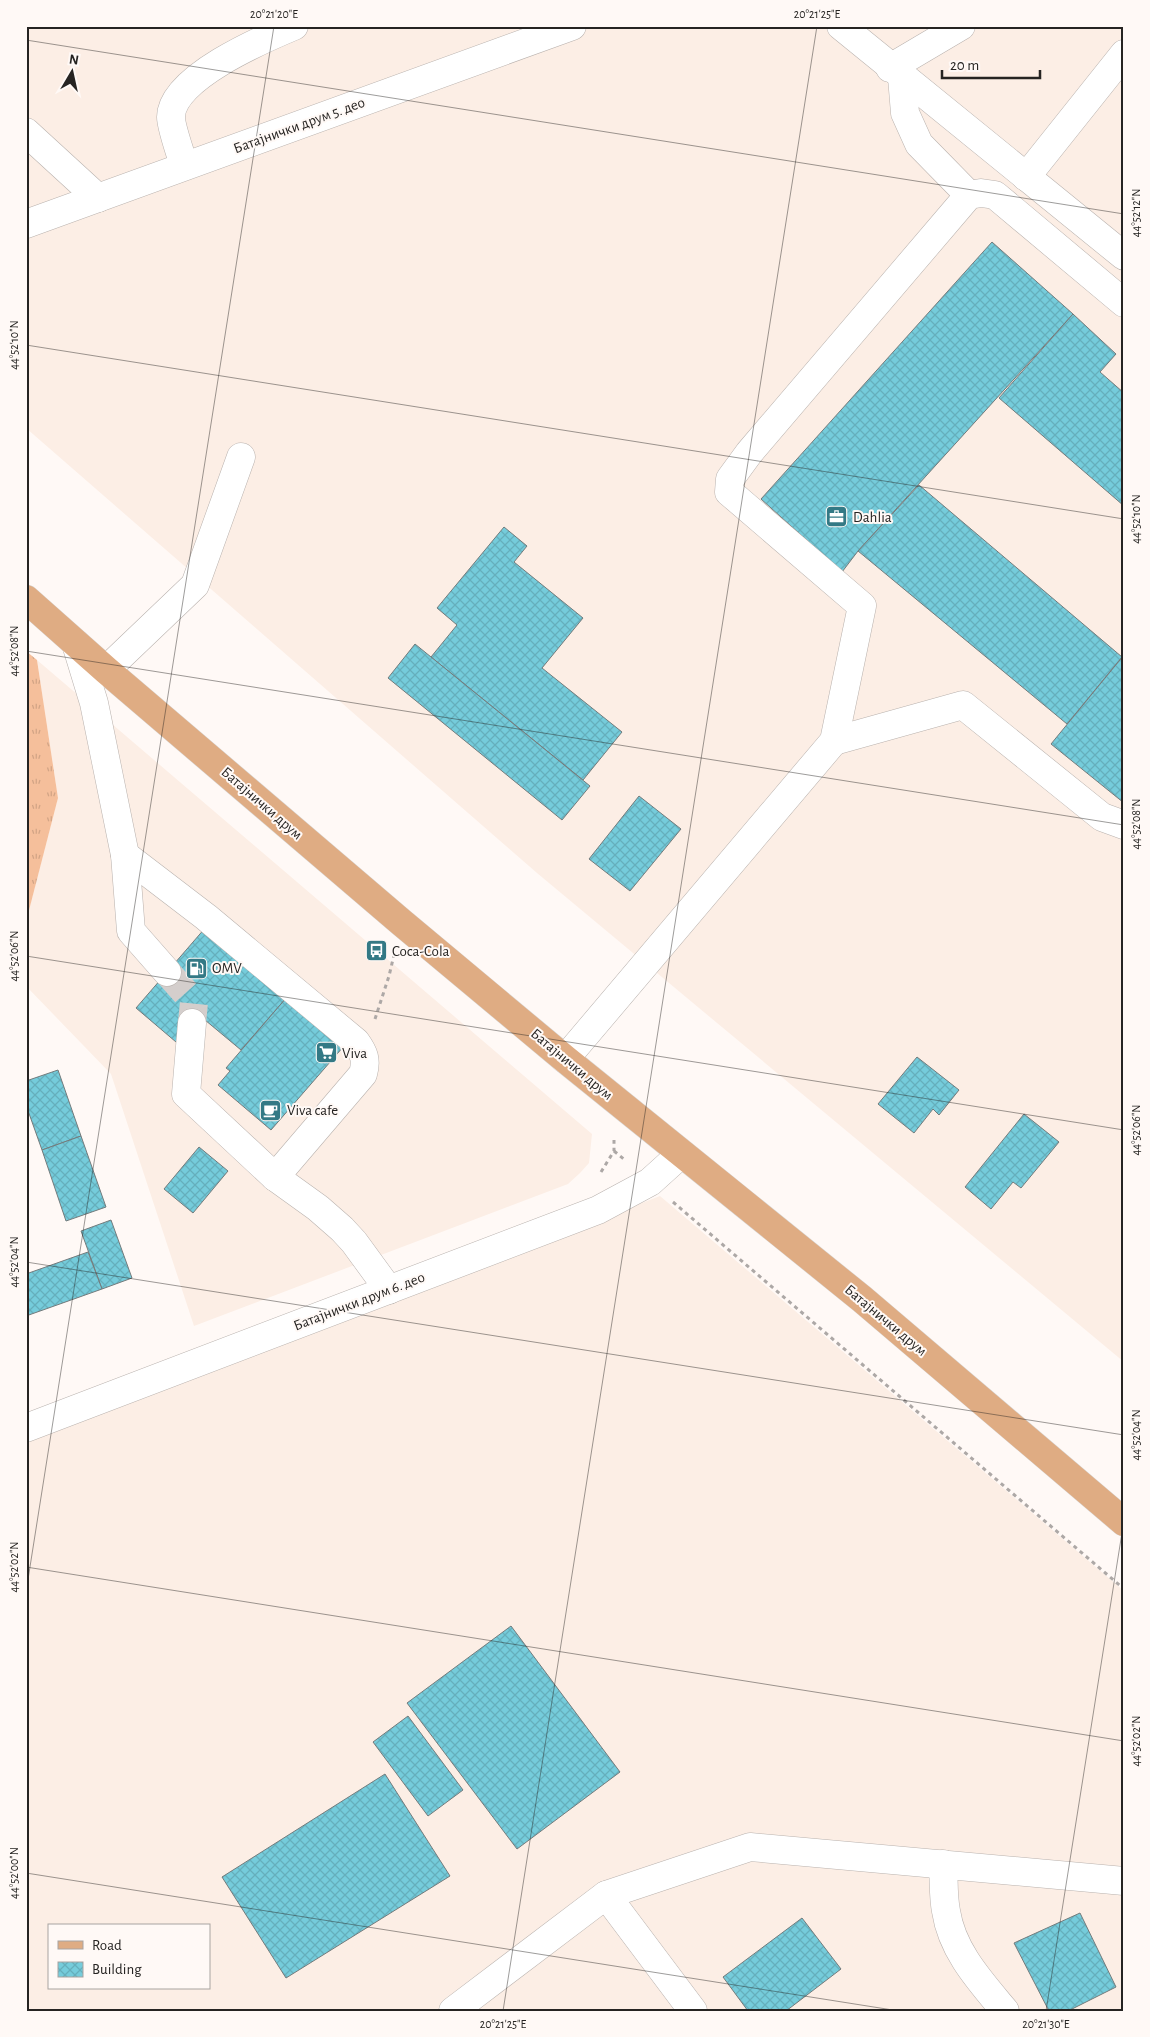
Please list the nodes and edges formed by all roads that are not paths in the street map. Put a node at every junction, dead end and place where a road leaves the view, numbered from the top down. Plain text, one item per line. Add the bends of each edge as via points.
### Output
1 (294, 26) edge
2 (572, 26) edge
3 (841, 26) edge
4 (961, 26) edge
5 (1124, 54) edge
6 (896, 72) junction
7 (26, 132) edge
8 (184, 166) junction
9 (1026, 177) junction
10 (969, 195) junction
11 (98, 198) junction
12 (26, 224) edge
13 (1124, 256) edge
14 (1124, 303) edge
15 (241, 457) dead end
16 (26, 599) edge
17 (76, 644) junction
18 (106, 670) junction
19 (834, 741) junction
20 (1124, 825) edge
21 (125, 855) junction
22 (167, 972) tunnel mouth
23 (192, 1023) tunnel mouth
24 (565, 1059) junction
25 (681, 1154) junction
26 (275, 1177) junction
27 (388, 1290) junction
28 (26, 1428) edge
29 (1124, 1522) edge
30 (943, 1864) junction
31 (1124, 1880) edge
32 (606, 1895) junction
33 (453, 2011) edge
34 (693, 2011) edge
35 (1004, 2011) edge

1 - 8 street via 255,42 210,69 179,93 171,117
2 - 8 street, Батајнички друм 5. део
3 - 6 street
4 - 6 street
5 - 9 street
6 - 9 street
6 - 10 street via 905,114 919,144
7 - 11 street
8 - 11 street, Батајнички друм 5. део
9 - 13 street
10 - 14 street via 995,195
10 - 19 street via 749,453 730,480 729,492 862,606
11 - 12 street, Батајнички друм 5. део
15 - 18 street via 194,585
16 - 17 main road, Батајнички друм
17 - 18 main road, Батајнички друм
17 - 21 street via 94,703
18 - 24 main road, Батајнички друм
19 - 20 street via 962,706 1102,817
19 - 24 street
21 - 22 street via 131,931
21 - 26 street via 206,917 356,1042 364,1053 366,1064 363,1074
23 - 26 street via 186,1094
24 - 25 main road, Батајнички друм
25 - 27 street, Батајнички друм 6. део via 650,1182 598,1210
25 - 29 main road, Батајнички друм via 862,1299
26 - 27 street via 342,1228
27 - 28 street, Батајнички друм 6. део
30 - 31 street
30 - 32 street via 750,1847
30 - 35 street via 946,1911 955,1943 971,1970
32 - 33 street
32 - 34 street

